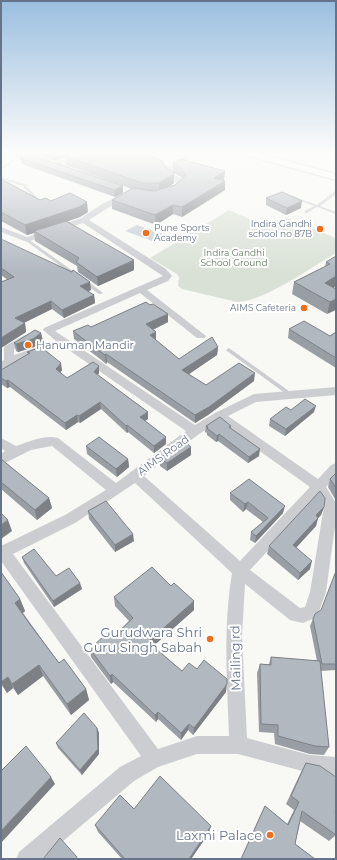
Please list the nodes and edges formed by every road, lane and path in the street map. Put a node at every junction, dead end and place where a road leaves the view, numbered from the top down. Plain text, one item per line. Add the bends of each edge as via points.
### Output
1 (30, 192) edge
2 (127, 192) edge
3 (168, 192) edge
4 (336, 192) edge
5 (164, 194) edge
6 (288, 195) edge
7 (38, 201) edge
8 (317, 206) junction
9 (306, 212) dead end
10 (336, 213) edge
11 (84, 220) junction
12 (1, 229) edge
13 (27, 240) junction
14 (141, 290) junction
15 (101, 293) dead end
16 (48, 330) junction
17 (201, 336) dead end
18 (64, 342) junction
19 (229, 350) dead end
20 (5, 364) edge
21 (336, 392) edge
22 (291, 395) junction
23 (219, 416) junction
24 (195, 431) junction
25 (1, 442) edge
26 (14, 451) junction
27 (1, 460) edge
28 (336, 468) edge
29 (135, 475) junction
30 (319, 486) junction
31 (116, 490) junction
32 (2, 553) edge
33 (240, 571) junction
34 (238, 745) junction
35 (154, 759) junction
36 (336, 766) edge
37 (26, 859) edge

1 - 7 lane
2 - 11 street via 131,194 105,206
3 - 5 street
4 - 8 lane
6 - 8 lane
8 - 9 lane
8 - 10 lane
11 - 13 street
11 - 14 street via 168,276
12 - 13 street
13 - 15 lane
14 - 16 street
14 - 17 street
16 - 18 street
16 - 20 street via 33,334 9,348
18 - 20 street
18 - 24 street
19 - 22 lane
21 - 22 street, AIMS Road
22 - 23 street, AIMS Road via 254,398
23 - 24 street, AIMS Road
23 - 30 street
24 - 29 street, AIMS Road
25 - 26 street
26 - 27 street
26 - 31 street via 33,444 54,441
28 - 30 street
29 - 31 street, AIMS Road
29 - 33 street
30 - 33 street
30 - 33 street via 331,506 318,592 311,612 305,616 296,615
31 - 32 street, AIMS Road via 70,520
32 - 35 street
33 - 34 street, Mailing rd via 235,594 234,634
34 - 35 street via 197,745
34 - 36 street via 310,764
35 - 37 street via 127,774

